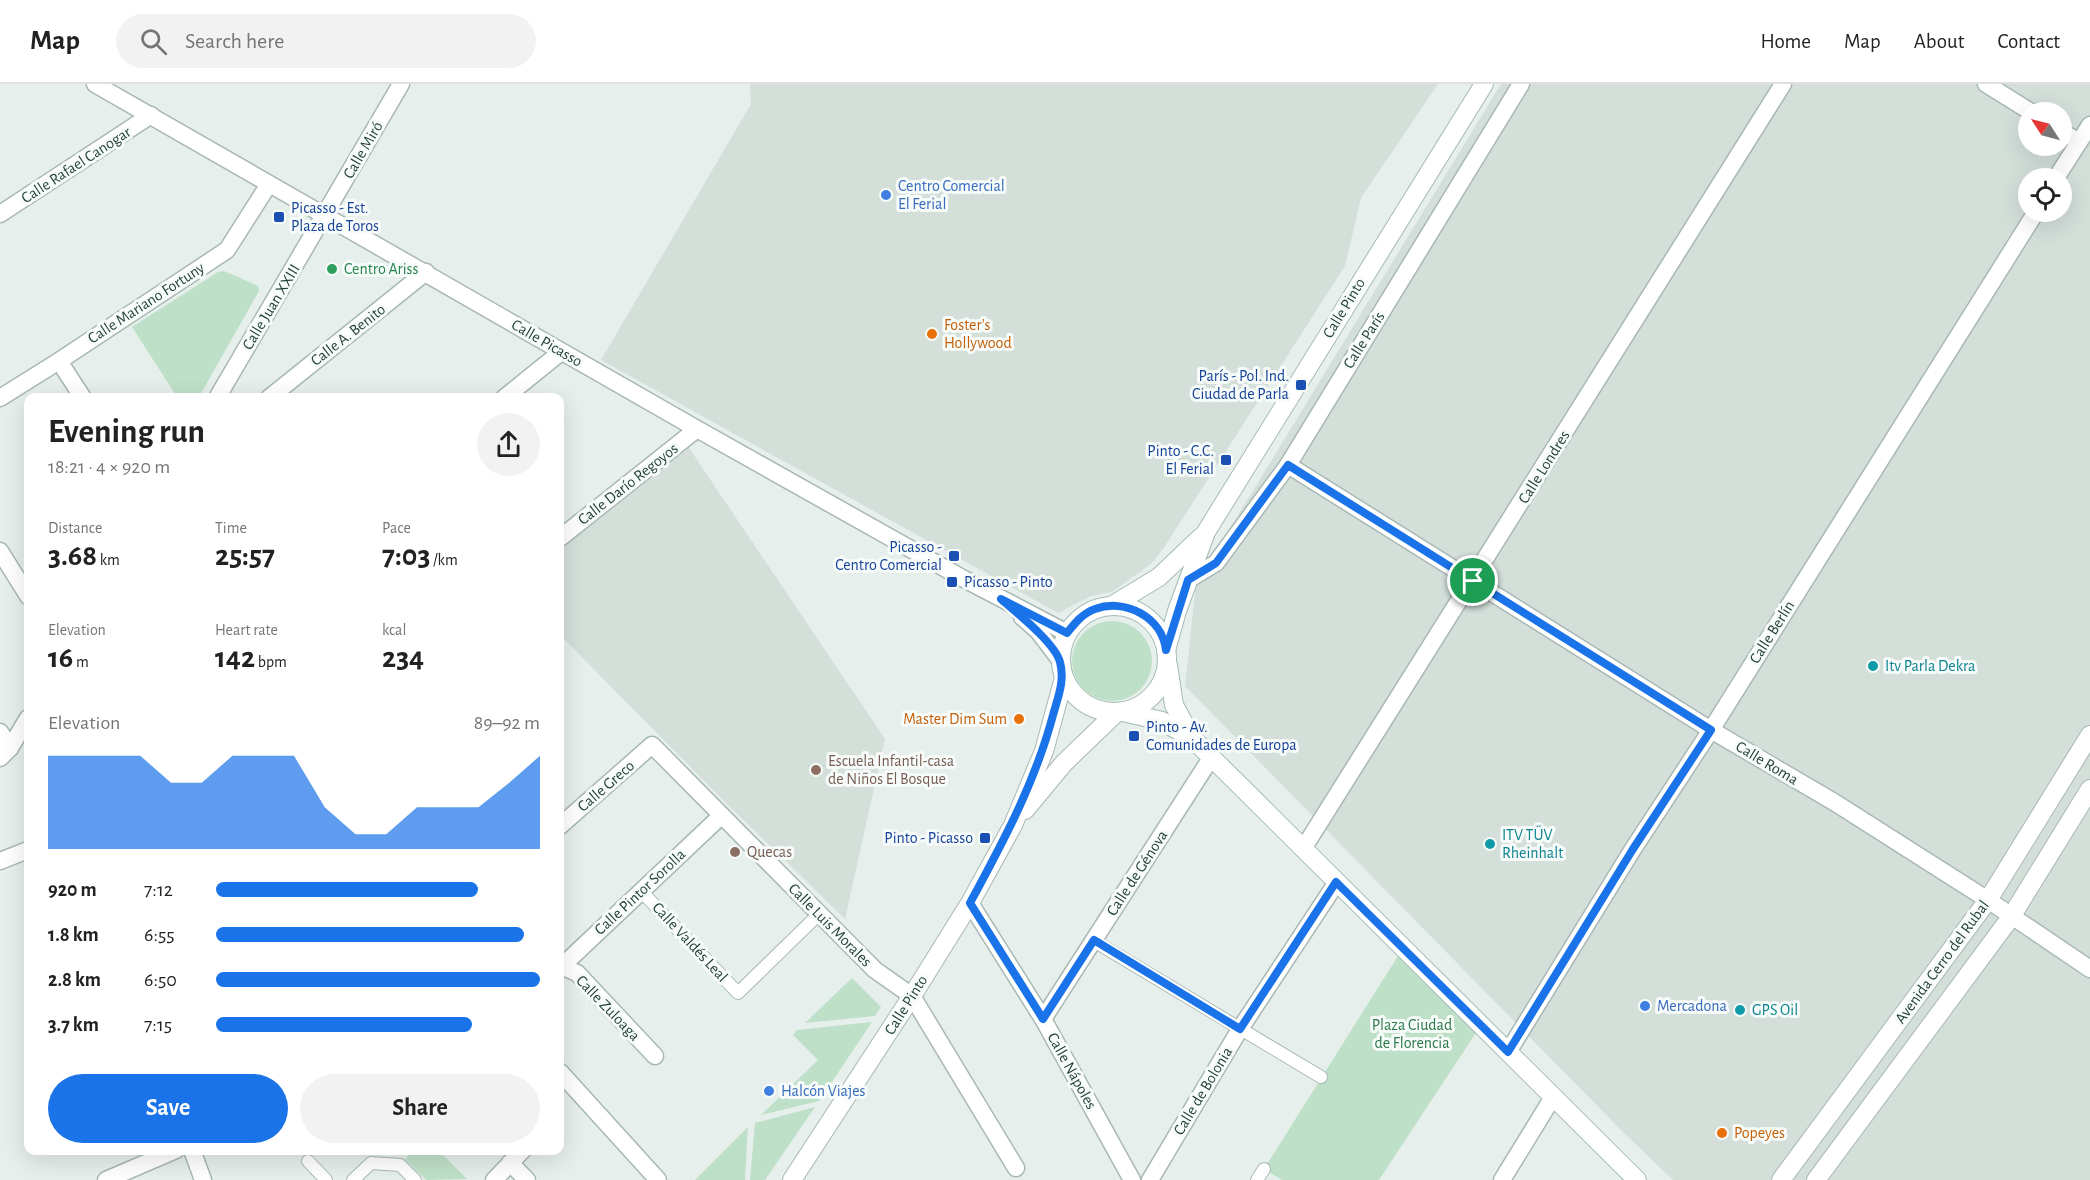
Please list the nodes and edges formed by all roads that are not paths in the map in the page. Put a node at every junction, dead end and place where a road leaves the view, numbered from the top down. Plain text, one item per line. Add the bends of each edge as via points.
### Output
1 (95, 84) edge
2 (401, 84) edge
3 (1484, 84) edge
4 (1521, 84) edge
5 (1783, 84) edge
6 (1986, 84) edge
7 (2018, 104) edge
8 (151, 115) junction
9 (2090, 124) edge
10 (2072, 138) edge
11 (2079, 142) junction
12 (2062, 168) edge
13 (268, 184) junction
14 (0, 214) edge
15 (325, 216) junction
16 (2030, 222) edge
17 (426, 272) junction
18 (561, 352) junction
19 (59, 361) junction
20 (80, 393) edge
21 (220, 393) edge
22 (275, 393) edge
23 (510, 393) edge
24 (0, 398) edge
25 (697, 429) junction
26 (1288, 465) junction
27 (1206, 532) junction
28 (564, 535) edge
29 (0, 551) edge
30 (1188, 580) junction
31 (1473, 581) junction
32 (24, 590) edge
33 (1001, 599) junction
34 (1113, 605) junction
35 (1067, 633) junction
36 (1166, 656) junction
37 (1060, 660) junction
38 (1064, 678) junction
39 (1120, 712) junction
40 (24, 724) edge
41 (1711, 730) junction
42 (0, 732) edge
43 (2090, 735) edge
44 (1193, 739) junction
45 (652, 746) joint
46 (5, 753) edge
47 (1211, 758) junction
48 (2090, 789) edge
49 (721, 816) junction
50 (564, 823) edge
51 (1012, 825) junction
52 (1303, 849) junction
53 (24, 852) edge
54 (0, 861) edge
55 (1336, 882) junction
56 (641, 891) junction
57 (1988, 900) junction
58 (970, 903) junction
59 (819, 914) junction
60 (2011, 917) junction
61 (1094, 940) junction
62 (564, 961) edge
63 (564, 967) edge
64 (2090, 969) edge
65 (912, 996) junction
66 (1043, 1019) junction
67 (1240, 1029) junction
68 (1508, 1052) junction
69 (655, 1056) dead end
70 (564, 1076) edge
71 (1321, 1077) dead end
72 (1553, 1097) junction
73 (164, 1155) edge
74 (194, 1155) edge
75 (518, 1155) edge
76 (308, 1161) dead end
77 (510, 1163) junction
78 (1016, 1168) dead end
79 (1264, 1168) dead end
80 (106, 1180) edge
81 (203, 1180) edge
82 (326, 1180) edge
83 (353, 1180) edge
84 (415, 1180) edge
85 (494, 1180) edge
86 (527, 1180) edge
87 (658, 1180) edge
88 (792, 1180) edge
89 (1132, 1180) edge
90 (1150, 1180) edge
91 (1257, 1180) edge
92 (1502, 1180) edge
93 (1637, 1180) edge
94 (1781, 1180) edge
95 (1816, 1180) edge

1 - 8 street, Calle Picasso
2 - 15 street, Calle Miró
3 - 27 main road, Calle Pinto
4 - 26 street, Calle París
5 - 31 street, Calle Londres
6 - 7 street
8 - 13 street, Calle Picasso
8 - 14 street, Calle Rafael Canogar
9 - 11 street
10 - 11 street
11 - 12 street
13 - 15 street, Calle Picasso
13 - 19 street, Calle Mariano Fortuny via 227,250
15 - 17 street, Calle Picasso
15 - 21 street, Calle Juan XXIII
16 - 41 street, Calle Berlín
17 - 18 street, Calle Picasso
17 - 22 street, Calle A. Benito
18 - 23 street
18 - 25 street, Calle Picasso
19 - 20 street
19 - 24 street, Calle Mariano Fortuny
25 - 28 street, Calle Darío Regoyos
25 - 33 street, Calle Picasso
26 - 30 street, Calle París via 1216,563
26 - 31 street, Calle Roma
27 - 30 main road, Calle Pinto
27 - 34 main road, Calle Pinto via 1159,577
29 - 32 street
30 - 36 main road, Calle Pinto
31 - 41 street, Calle Roma
31 - 52 street, Calle Londres
33 - 35 street, Calle Picasso
33 - 37 street, Calle Picasso via 1038,631
34 - 35 main road via 1087,613
34 - 36 main road via 1146,616 1158,628
35 - 37 main road
36 - 39 main road via 1164,677 1157,691 1146,702
36 - 44 main road via 1174,705
37 - 38 main road
38 - 39 main road via 1072,693 1085,704 1100,711
38 - 51 main road, Calle Pinto via 1044,751
39 - 44 main road via 1162,721
39 - 51 main road, Calle Pinto via 1064,763
40 - 46 street
41 - 57 street, Calle Roma
41 - 68 street, Calle Berlín
42 - 46 street
43 - 57 main road, Avenida Cerro del Rubal
44 - 47 main road
45 - 49 street, Calle Luis Morales
45 - 50 street, Calle Greco
47 - 52 main road
47 - 61 street, Calle de Génova
48 - 60 main road, Avenida Cerro del Rubal
49 - 56 street, Calle Pintor Sorolla
49 - 59 street, Calle Luis Morales
51 - 58 main road, Calle Pinto
52 - 55 main road
53 - 54 street
55 - 67 street, Calle de Bolonia
55 - 68 main road
56 - 59 street, Calle Valdés Leal via 738,993
56 - 62 street, Calle Pintor Sorolla
57 - 60 street, Calle Roma
57 - 94 main road, Avenida Cerro del Rubal
58 - 65 main road, Calle Pinto
58 - 66 street, Calle Nápoles
59 - 65 street, Calle Luis Morales via 875,970
60 - 64 street, Calle Roma
60 - 95 main road, Avenida Cerro del Rubal
61 - 66 street, Calle de Génova
61 - 67 street
63 - 69 street, Calle Zuloaga via 577,973
65 - 78 street
65 - 88 main road, Calle Pinto
66 - 89 street, Calle Nápoles
67 - 71 street
67 - 90 street, Calle de Bolonia
68 - 72 main road
70 - 87 street
72 - 92 street
72 - 93 main road
73 - 80 street
74 - 81 street
75 - 77 street
76 - 82 street
77 - 85 street
77 - 86 street
79 - 91 street
83 - 84 street via 371,1163 400,1165

